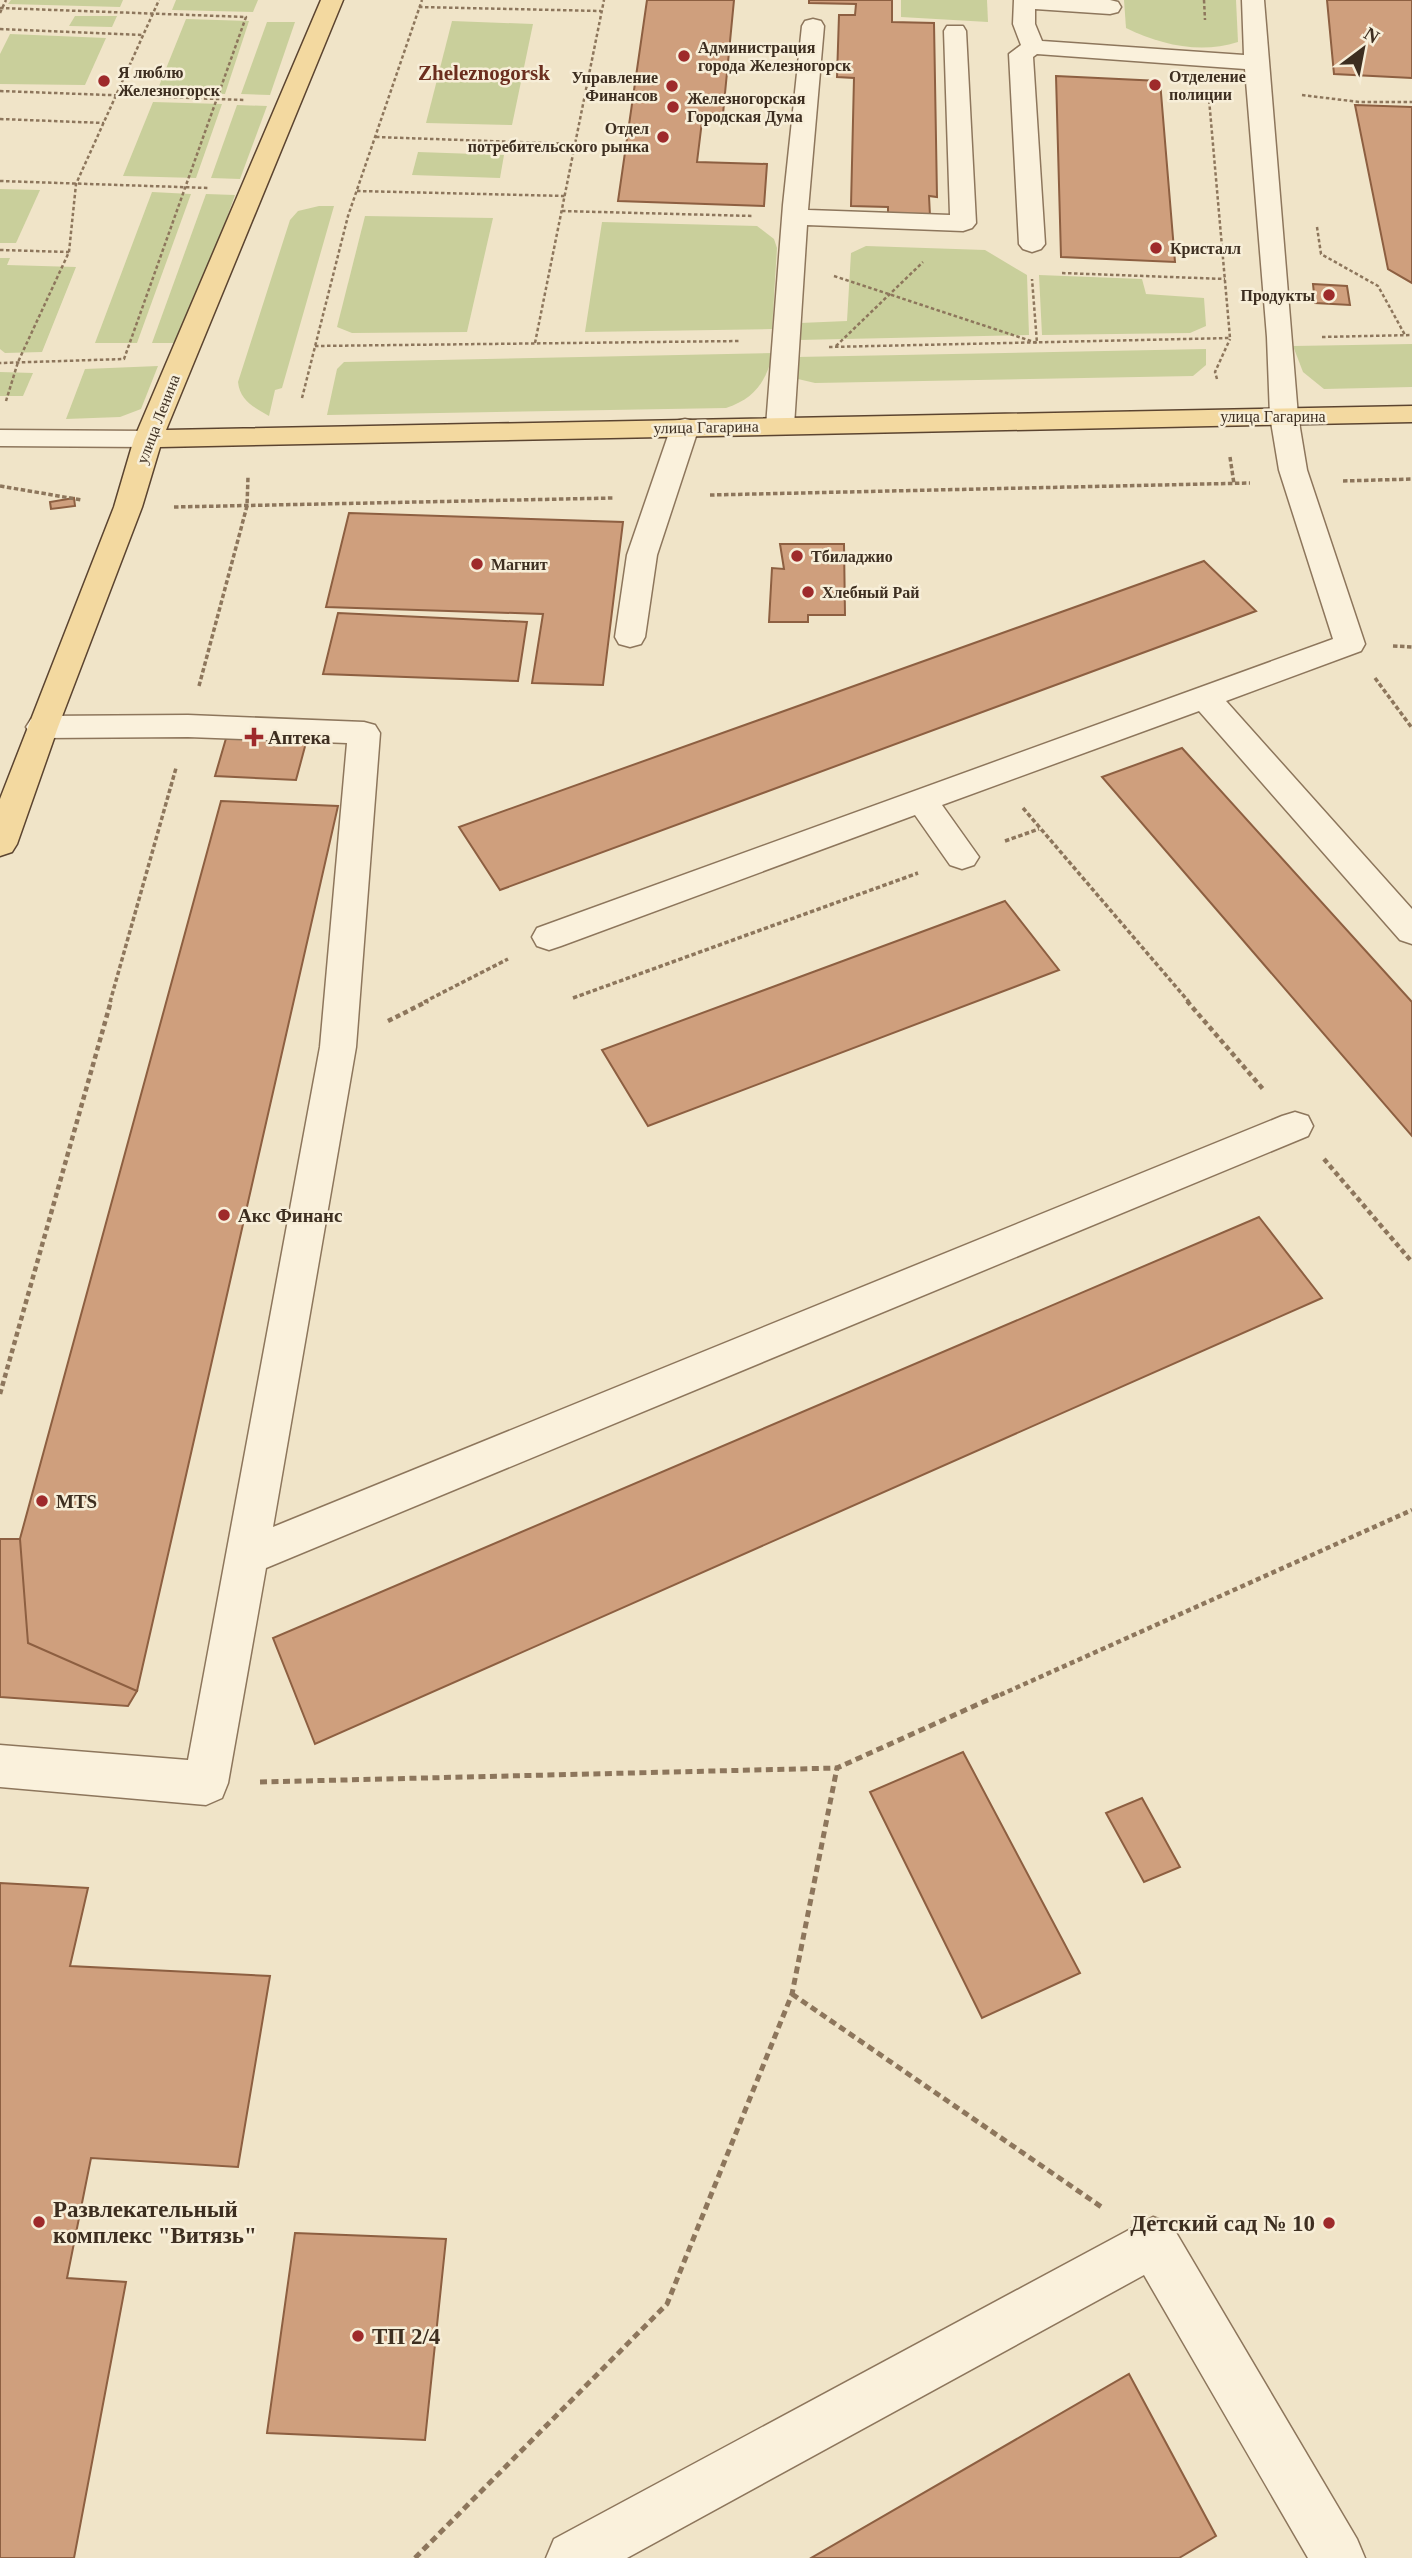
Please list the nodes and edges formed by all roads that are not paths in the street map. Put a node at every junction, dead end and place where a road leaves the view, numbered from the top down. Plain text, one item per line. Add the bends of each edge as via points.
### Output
1 (332, 0) edge
2 (1252, 0) edge
3 (1110, 7) dead end
4 (813, 26) dead end
5 (955, 31) dead end
6 (1033, 47) junction
7 (1256, 64) junction
8 (796, 217) junction
9 (1032, 244) road end
10 (782, 413) junction
11 (1412, 414) edge
12 (1284, 416) junction
13 (685, 428) junction
14 (0, 438) edge
15 (148, 439) junction
16 (630, 638) dead end
17 (1205, 697) junction
18 (42, 727) junction
19 (922, 801) junction
20 (0, 844) edge
21 (961, 857) road end
22 (1412, 931) edge
23 (549, 937) road end
24 (1295, 1126) road end
25 (246, 1558) junction
26 (0, 1766) edge
27 (573, 2558) edge
28 (1338, 2558) edge

1 - 15 main road, улица Ленина
2 - 7 street
3 - 6 street via 1024,2 1024,24
4 - 8 street
5 - 8 street via 963,223
6 - 7 street
6 - 9 street via 1021,54
7 - 12 street
8 - 10 street
10 - 12 main road, улица Гагарина
10 - 13 main road, улица Гагарина
11 - 12 main road, улица Гагарина
12 - 17 street via 1293,470 1350,644
13 - 15 main road, улица Гагарина
13 - 16 street via 642,555
14 - 15 street, улица Гагарина
15 - 18 main road, улица Ленина via 128,507
17 - 19 street
17 - 22 street
18 - 20 main road, улица Ленина
18 - 25 street via 188,726 364,733 338,1047
19 - 21 street
19 - 23 street
24 - 25 street
25 - 26 street via 206,1783
27 - 28 street via 1153,2242

